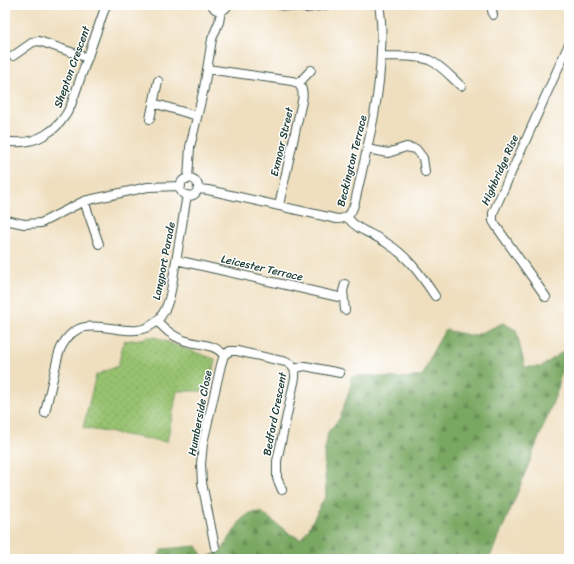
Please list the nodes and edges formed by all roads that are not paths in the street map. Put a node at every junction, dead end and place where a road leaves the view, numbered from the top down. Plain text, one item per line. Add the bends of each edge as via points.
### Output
1 (106, 5) edge
2 (212, 5) edge
3 (228, 5) edge
4 (279, 5) edge
5 (326, 5) edge
6 (378, 5) edge
7 (491, 5) edge
8 (221, 11) junction
9 (493, 15) dead end
10 (569, 44) edge
11 (13, 56) dead end
12 (381, 56) junction
13 (88, 58) junction
14 (207, 69) junction
15 (311, 70) dead end
16 (158, 81) dead end
17 (299, 83) junction
18 (461, 86) dead end
19 (153, 103) junction
20 (198, 116) junction
21 (150, 119) dead end
22 (5, 141) edge
23 (367, 150) junction
24 (425, 172) dead end
25 (188, 179) junction
26 (181, 186) junction
27 (198, 189) junction
28 (187, 196) junction
29 (84, 201) junction
30 (279, 205) junction
31 (347, 217) junction
32 (5, 220) edge
33 (99, 244) dead end
34 (176, 260) junction
35 (345, 284) dead end
36 (435, 296) dead end
37 (546, 297) dead end
38 (343, 298) junction
39 (345, 310) dead end
40 (157, 321) junction
41 (224, 355) junction
42 (294, 369) junction
43 (340, 373) dead end
44 (45, 413) dead end
45 (282, 490) dead end
46 (215, 547) dead end

1 - 13 street, Shepton Crescent
2 - 8 street
3 - 8 street
4 - 5 street via 306,8
6 - 12 street, Beckington Terrace via 382,24
7 - 9 street
8 - 14 street via 220,22 212,39
10 - 37 street, Highbridge Rise via 492,218
11 - 13 street via 36,41
12 - 18 street via 428,59
12 - 23 street, Beckington Terrace via 377,100
13 - 22 street, Shepton Crescent via 68,112 57,127 46,135 34,139 22,142
14 - 17 street
14 - 20 street
15 - 17 street
16 - 19 street
17 - 30 street, Exmoor Street via 302,101
19 - 20 street
19 - 21 street
20 - 25 street via 190,147
23 - 24 street via 388,153 406,148 416,149 424,158
23 - 31 street, Beckington Terrace via 353,210
25 - 26 street via 183,181
25 - 27 street via 195,181
26 - 28 street via 182,192
26 - 29 street via 148,187
27 - 28 street via 194,194
27 - 30 street, Beckington Terrace
28 - 34 street, Langport Parade
29 - 32 street via 41,223 24,224
29 - 33 street
30 - 31 street, Beckington Terrace via 337,218
31 - 36 street via 354,226 386,242 401,254 418,271
34 - 38 street, Leicester Terrace
34 - 40 street, Langport Parade via 168,301
35 - 38 street
38 - 39 street
40 - 41 street via 177,338 216,348
40 - 44 street via 147,328 136,331 93,325 73,332 64,342 59,354
41 - 42 street, Bedford Crescent via 230,351 237,351 286,362
41 - 46 street, Humberside Close via 202,452 202,484
42 - 43 street via 305,366
42 - 45 street, Bedford Crescent via 295,378 277,461 277,478

